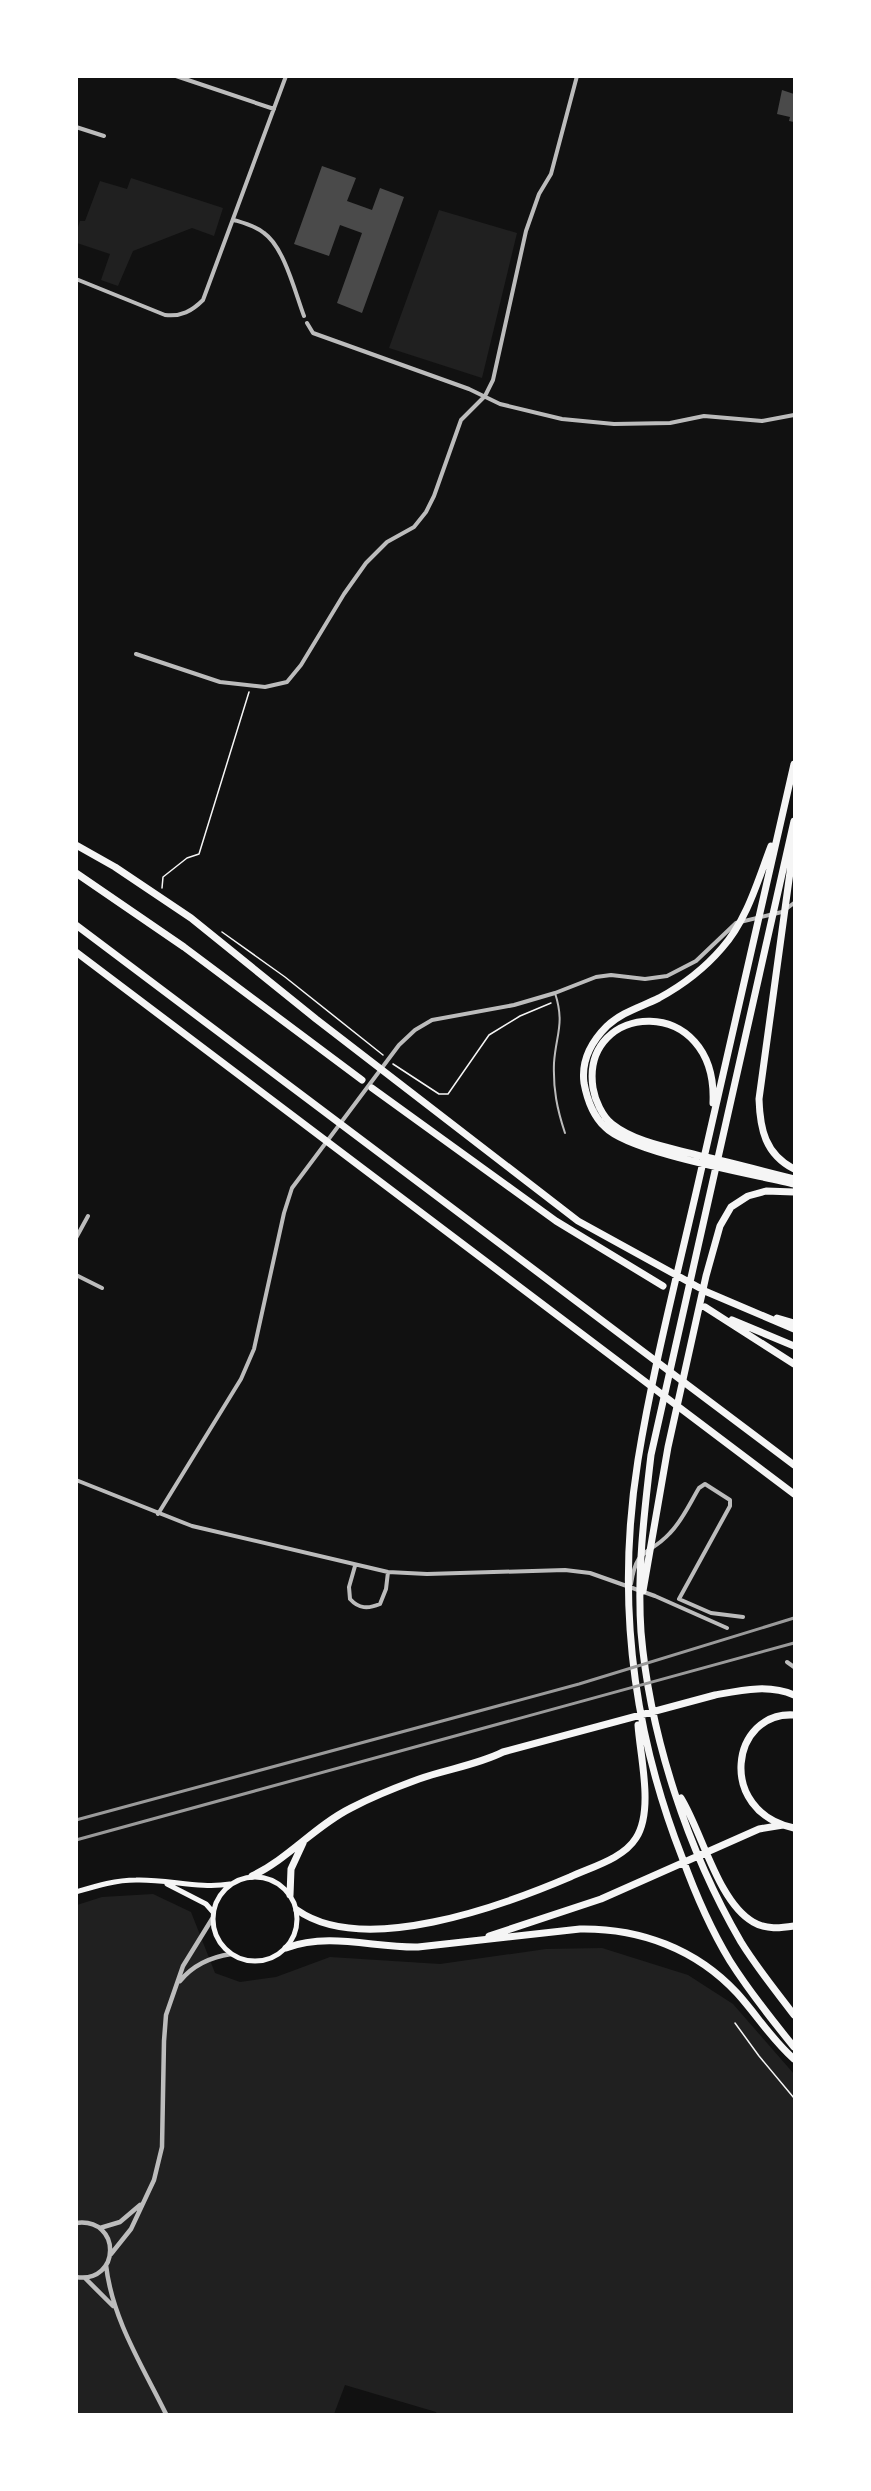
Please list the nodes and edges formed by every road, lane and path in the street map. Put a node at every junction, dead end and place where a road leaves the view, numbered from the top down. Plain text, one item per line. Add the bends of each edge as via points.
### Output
1 (176, 76) edge
2 (286, 76) edge
3 (577, 76) edge
4 (274, 109) junction
5 (76, 127) edge
6 (104, 136) dead end
7 (234, 220) junction
8 (76, 279) edge
9 (304, 316) dead end
10 (307, 323) dead end
11 (485, 396) junction
12 (795, 415) edge
13 (136, 654) dead end
14 (252, 685) junction
15 (795, 764) edge
16 (795, 821) edge
17 (780, 824) junction
18 (795, 836) edge
19 (76, 845) edge
20 (76, 873) edge
21 (161, 891) dead end
22 (795, 903) edge
23 (76, 925) edge
24 (221, 931) dead end
25 (76, 952) edge
26 (555, 993) junction
27 (558, 1000) junction
28 (385, 1057) dead end
29 (394, 1064) dead end
30 (363, 1080) dead end
31 (372, 1088) dead end
32 (713, 1121) junction
33 (565, 1133) dead end
34 (795, 1169) edge
35 (795, 1179) edge
36 (795, 1184) edge
37 (795, 1192) edge
38 (88, 1216) dead end
39 (76, 1238) edge
40 (76, 1275) edge
41 (663, 1286) dead end
42 (102, 1288) dead end
43 (742, 1308) junction
44 (795, 1323) edge
45 (795, 1329) edge
46 (795, 1346) edge
47 (795, 1364) edge
48 (795, 1465) edge
49 (76, 1480) edge
50 (795, 1494) edge
51 (158, 1514) junction
52 (355, 1566) junction
53 (388, 1572) junction
54 (631, 1587) junction
55 (640, 1602) junction
56 (743, 1617) dead end
57 (727, 1628) dead end
58 (787, 1662) dead end
59 (795, 1666) edge
60 (635, 1692) junction
61 (795, 1695) edge
62 (795, 1716) edge
63 (674, 1785) junction
64 (783, 1825) junction
65 (795, 1828) edge
66 (303, 1843) junction
67 (252, 1876) junction
68 (163, 1882) junction
69 (231, 1884) junction
70 (76, 1892) edge
71 (291, 1895) junction
72 (297, 1910) junction
73 (213, 1912) junction
74 (212, 1919) junction
75 (795, 1926) edge
76 (476, 1940) junction
77 (286, 1948) junction
78 (231, 1954) junction
79 (176, 1985) junction
80 (795, 2015) edge
81 (735, 2023) dead end
82 (795, 2047) edge
83 (795, 2059) edge
84 (795, 2098) edge
85 (142, 2204) junction
86 (76, 2223) edge
87 (100, 2228) junction
88 (111, 2254) junction
89 (106, 2265) junction
90 (76, 2277) edge
91 (85, 2278) junction
92 (115, 2309) junction
93 (166, 2415) edge

1 - 4 street
2 - 4 street
3 - 11 street via 551,174 534,205 526,231 493,381
4 - 7 street
5 - 6 street
7 - 8 street via 203,300 185,313 165,315
7 - 9 street via 264,232 273,240
10 - 11 street via 313,333
11 - 12 street via 500,404 588,423 670,423 704,416 762,421
11 - 14 street via 461,420 426,512 414,527 387,542 366,563 294,676 279,685
13 - 14 street via 220,682
14 - 21 path via 199,854 187,858 163,877
15 - 17 highway
16 - 55 highway via 651,1455
17 - 32 highway
17 - 36 highway via 742,920 725,945 686,982 608,1025 588,1053 583,1074 594,1114 626,1141
18 - 34 highway via 760,1087 760,1123 767,1145
19 - 43 highway via 191,918 578,1221
20 - 30 highway via 184,947
22 - 26 street via 782,912 736,923 696,962 667,976 596,977
23 - 48 highway
24 - 28 path
25 - 50 highway
26 - 27 lane
26 - 51 street via 432,1020 399,1045 292,1188 254,1349 241,1379
27 - 29 path via 489,1035 448,1094 439,1094
27 - 33 lane via 561,1024 554,1060 554,1092
31 - 41 highway via 556,1221
32 - 35 highway via 710,1067 701,1048 673,1024 636,1022 604,1041 591,1073 600,1108 610,1122 625,1132 671,1148
32 - 60 highway via 638,1460 628,1574
37 - 55 highway via 766,1191 747,1196 731,1207 720,1226 668,1447
38 - 39 street
40 - 42 street
43 - 44 highway
43 - 45 highway
46 - 47 highway via 705,1307
49 - 51 street
51 - 52 street via 227,1536
52 - 53 street
52 - 53 street via 350,1599 362,1607 380,1604
53 - 54 street via 565,1570 591,1573
54 - 56 street via 634,1565 644,1552 671,1533 705,1484 730,1500 730,1506 679,1599 711,1613
54 - 57 street
55 - 63 highway via 649,1691
58 - 59 street
60 - 72 highway via 644,1816 636,1838 620,1854 530,1894 453,1918 405,1926 337,1928
60 - 82 highway via 652,1769 698,1898 731,1961
61 - 66 highway via 783,1690 750,1689 715,1695 503,1752 418,1779 351,1808
62 - 64 highway via 774,1718 761,1726 751,1734 743,1752 742,1786 747,1796 765,1816
63 - 75 highway via 728,1896 754,1923 780,1929
63 - 80 highway via 718,1899 742,1943
64 - 65 highway
64 - 76 highway via 759,1829 600,1899
66 - 67 highway
66 - 71 highway via 291,1869
67 - 69 main road
67 - 71 main road via 280,1884
68 - 69 main road via 210,1887
68 - 70 main road via 107,1883
68 - 73 main road via 206,1904
69 - 73 main road via 219,1896
71 - 72 main road
72 - 77 main road via 298,1924
73 - 74 main road
74 - 78 main road via 214,1932
74 - 79 street
76 - 77 highway via 395,1947 323,1940
76 - 83 highway via 600,1929 642,1935 669,1945 712,1970
77 - 78 main road via 260,1962
78 - 79 street via 215,1956 188,1971
79 - 85 street via 166,2015 162,2147 154,2180
81 - 84 path
85 - 87 street via 120,2222
85 - 88 street
86 - 87 street
87 - 88 street via 108,2237
88 - 89 street
89 - 91 street
89 - 92 street
90 - 91 street
91 - 92 street
92 - 93 street

